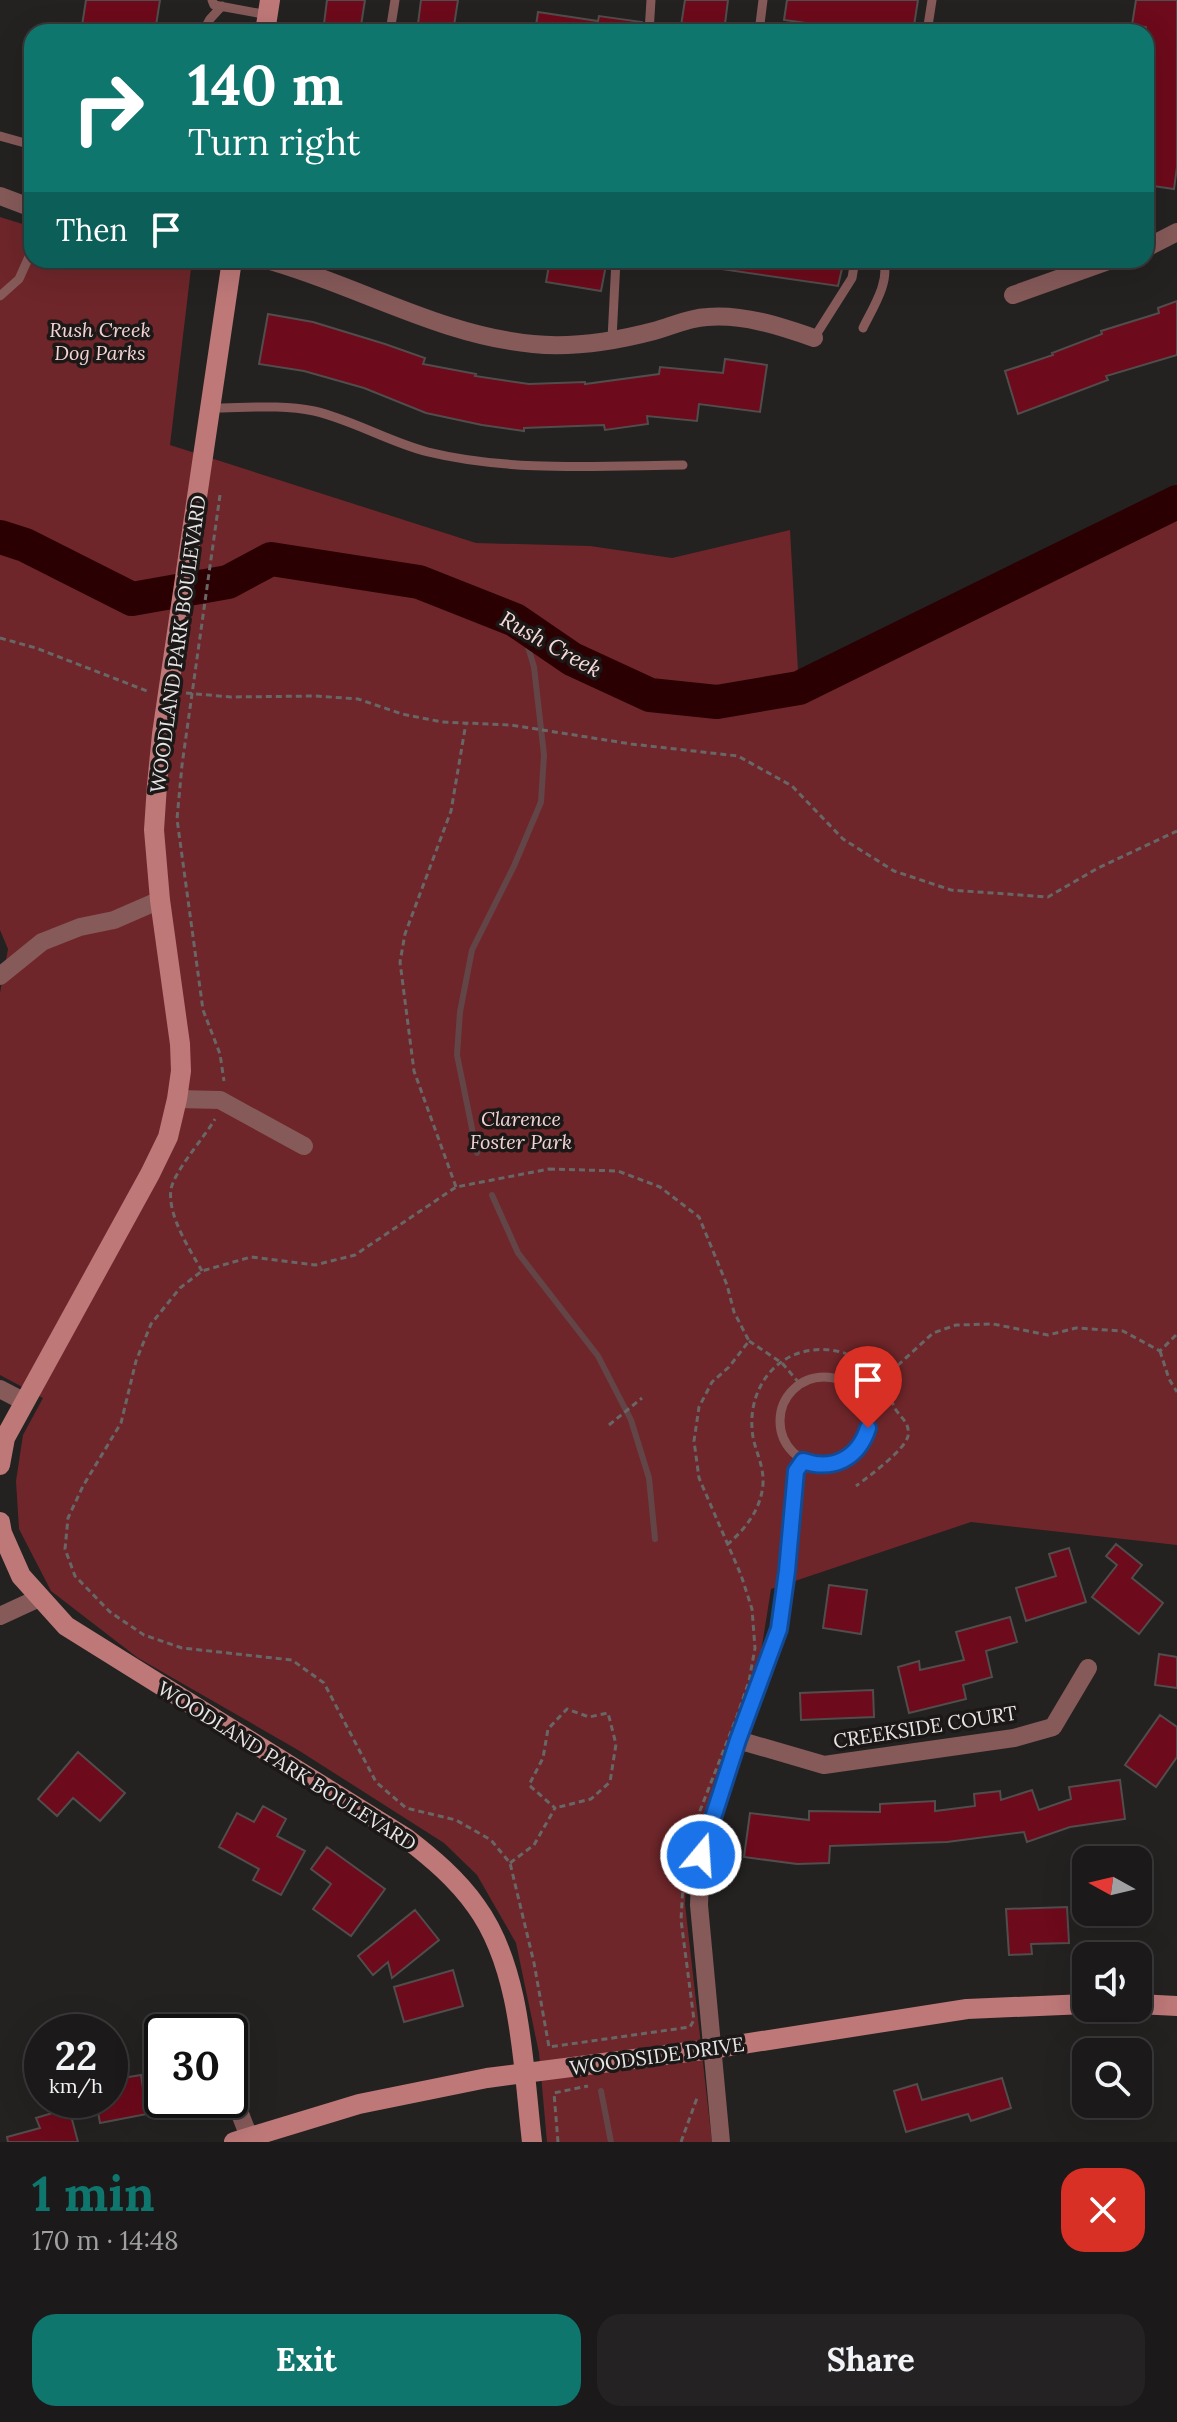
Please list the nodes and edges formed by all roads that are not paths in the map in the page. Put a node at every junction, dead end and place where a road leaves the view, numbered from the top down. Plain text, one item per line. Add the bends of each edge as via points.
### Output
1 (212, 0) edge
2 (395, 0) edge
3 (651, 0) edge
4 (763, 0) edge
5 (932, 0) edge
6 (222, 6) junction
7 (268, 16) edge
8 (207, 24) edge
9 (391, 24) edge
10 (650, 24) edge
11 (760, 24) edge
12 (928, 24) edge
13 (0, 136) edge
14 (24, 143) edge
15 (0, 196) edge
16 (24, 205) edge
17 (1177, 232) edge
18 (1154, 244) edge
19 (24, 268) edge
20 (231, 268) edge
21 (295, 268) edge
22 (616, 268) edge
23 (854, 268) edge
24 (886, 268) edge
25 (1089, 268) edge
26 (1013, 295) dead end
27 (0, 296) edge
28 (863, 328) dead end
29 (814, 338) joint
30 (612, 339) junction
31 (211, 408) junction
32 (683, 465) dead end
33 (160, 900) junction
34 (0, 976) edge
35 (177, 1099) junction
36 (304, 1146) dead end
37 (0, 1389) edge
38 (25, 1402) junction
39 (803, 1461) junction
40 (0, 1465) edge
41 (0, 1522) edge
42 (39, 1598) junction
43 (0, 1616) edge
44 (1088, 1668) dead end
45 (738, 1740) junction
46 (1072, 2005) edge
47 (1152, 2005) edge
48 (1177, 2006) edge
49 (711, 2049) junction
50 (524, 2073) junction
51 (239, 2118) edge
52 (245, 2140) edge
53 (532, 2142) edge
54 (721, 2142) edge

1 - 6 lane
2 - 9 lane
3 - 10 lane
4 - 11 lane
5 - 12 lane
6 - 7 lane
6 - 8 lane
13 - 14 lane
15 - 16 street
17 - 18 street
19 - 27 lane
20 - 31 street, WOODLAND PARK BOULEVARD
21 - 30 street via 444,326 491,338 536,344
22 - 30 lane
23 - 29 lane
24 - 28 lane
25 - 26 street
29 - 30 street via 750,319 708,317
31 - 32 lane via 315,411 429,452 485,461
31 - 33 street, WOODLAND PARK BOULEVARD via 162,734 154,830
33 - 34 street via 42,942
33 - 35 street, WOODLAND PARK BOULEVARD via 180,1044
35 - 36 street via 220,1100
35 - 38 street, WOODLAND PARK BOULEVARD via 168,1137 150,1174
37 - 38 street
38 - 40 street, WOODLAND PARK BOULEVARD via 5,1438
39 - 39 lane via 786,1444 780,1421 786,1399 800,1384 820,1377 841,1380 859,1395 868,1417 864,1440 849,1458 826,1466
39 - 45 street via 796,1471 779,1629
41 - 42 street, WOODLAND PARK BOULEVARD via 21,1576
42 - 43 street
42 - 50 street, WOODLAND PARK BOULEVARD via 90,1643 406,1838 444,1869 477,1907 504,1962
44 - 45 street, CREEKSIDE COURT via 1053,1727 1014,1738 824,1765
45 - 49 street via 701,1855 699,1905
46 - 49 street, WOODSIDE DRIVE via 967,2009
47 - 48 street
49 - 50 street, WOODSIDE DRIVE
49 - 54 street
50 - 52 street, WOODSIDE DRIVE via 359,2104
50 - 53 street, WOODLAND PARK BOULEVARD
51 - 52 street

